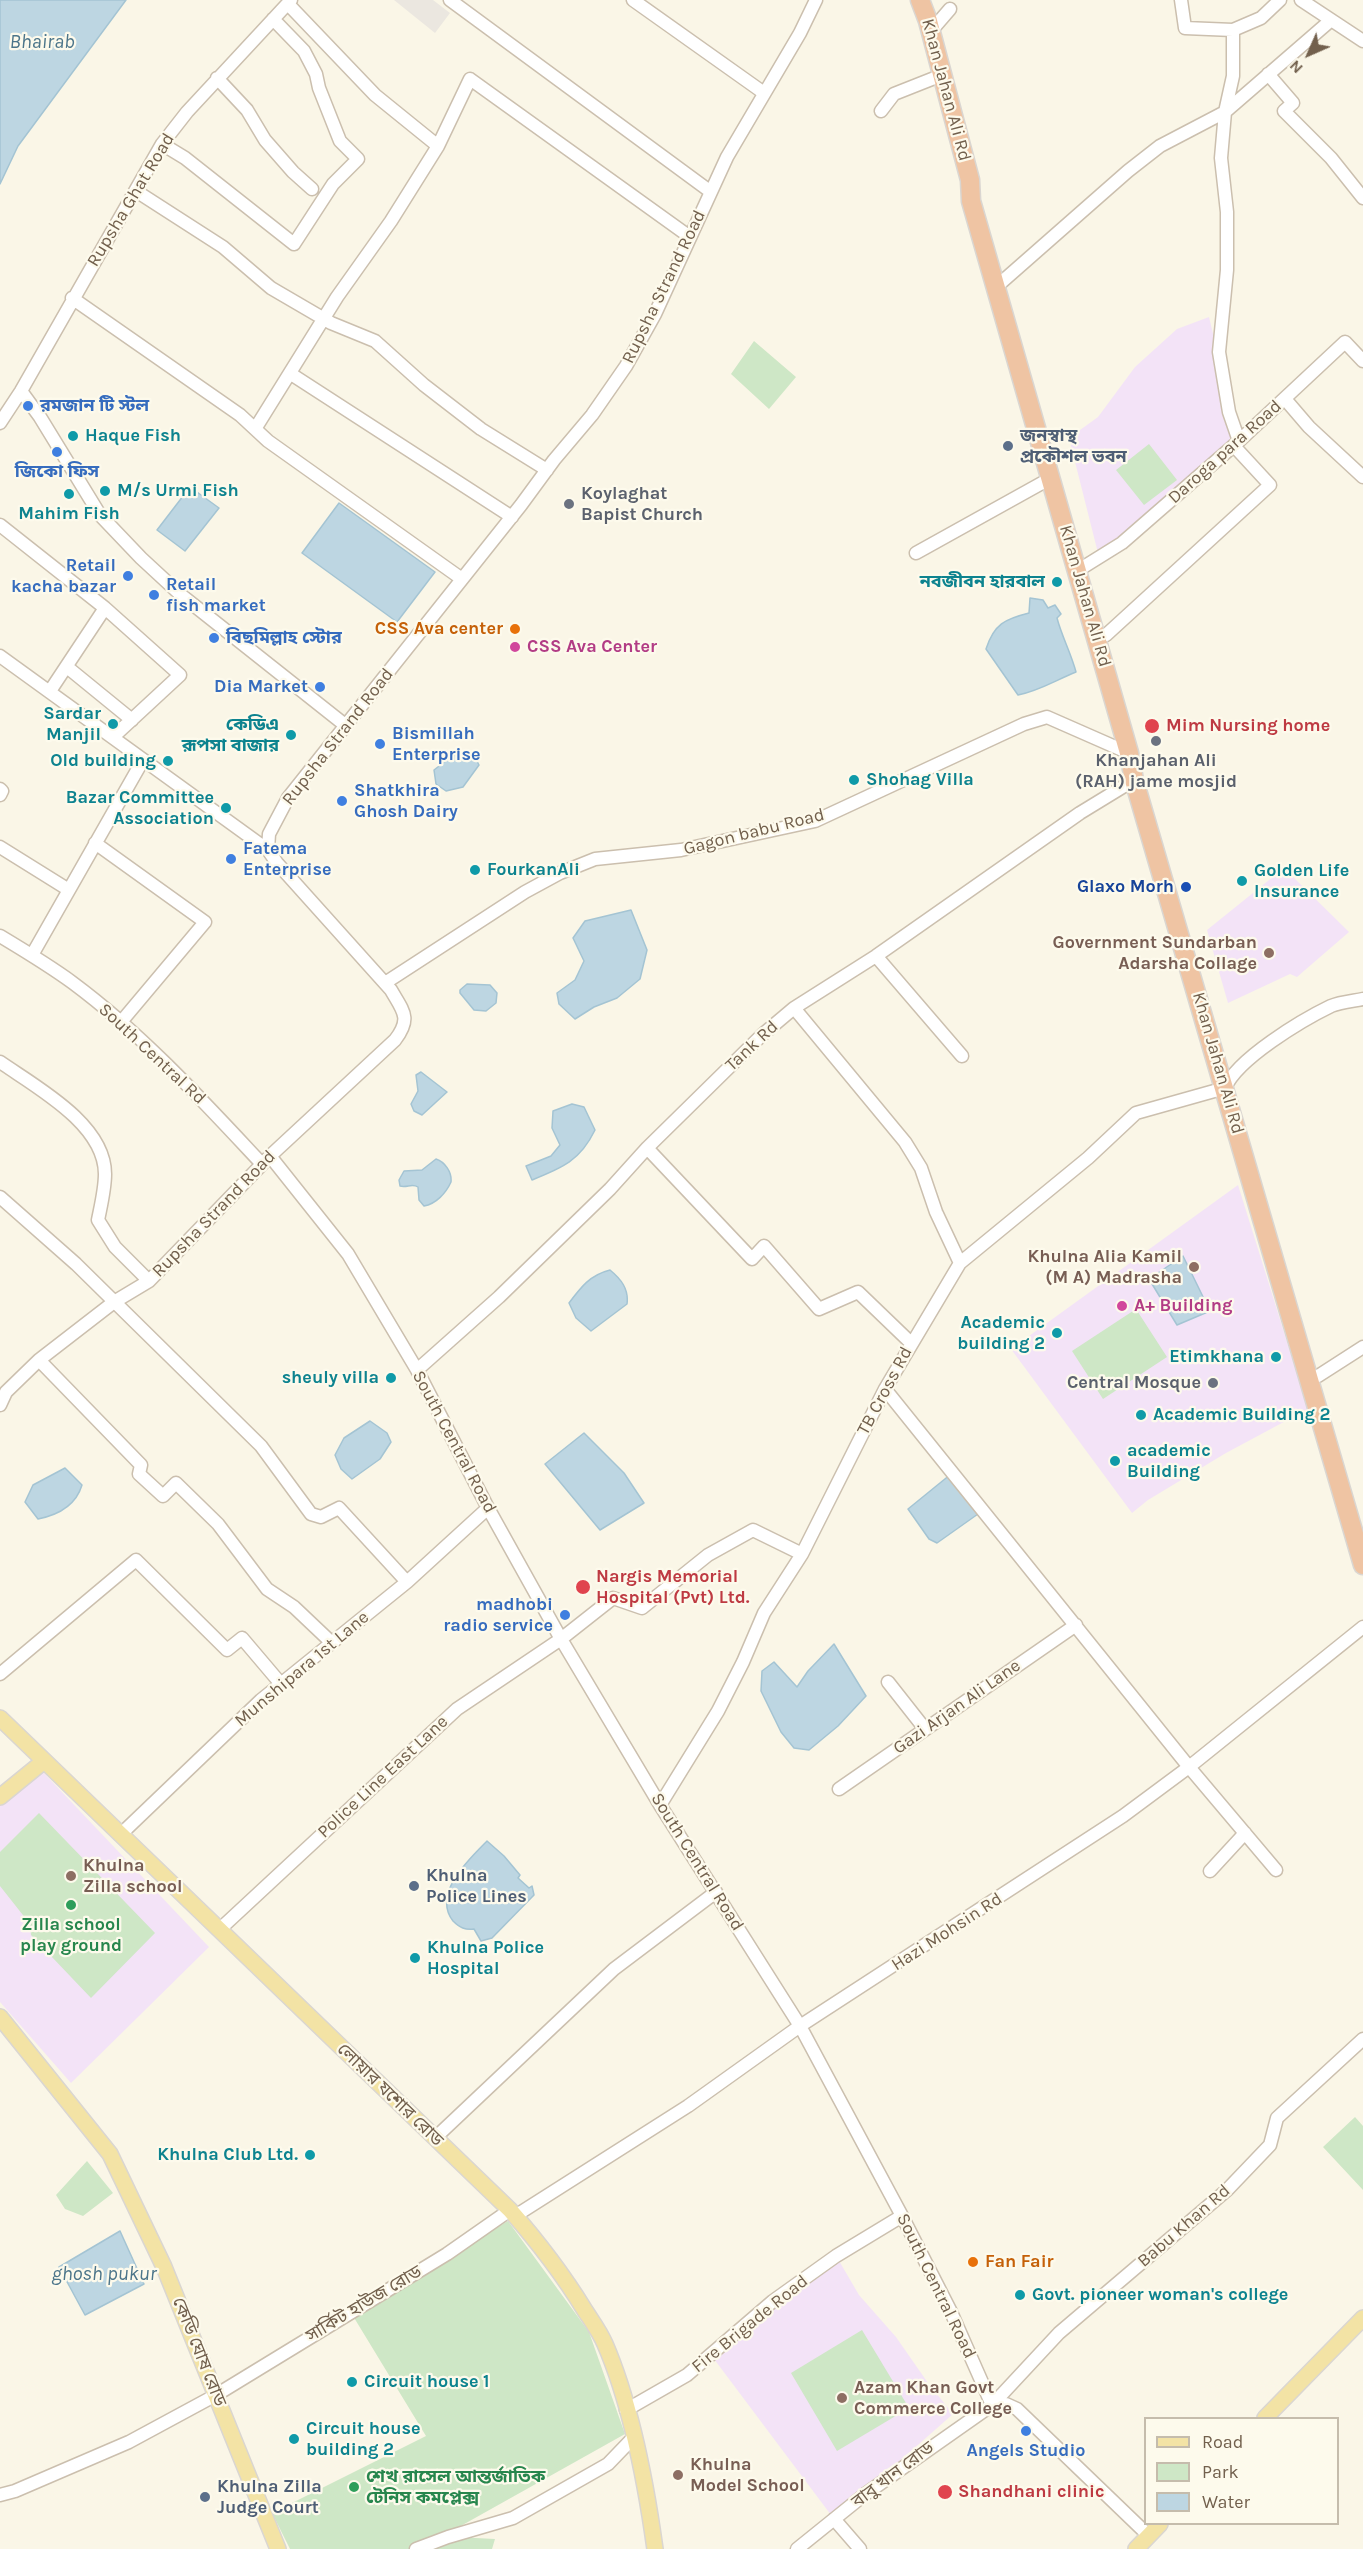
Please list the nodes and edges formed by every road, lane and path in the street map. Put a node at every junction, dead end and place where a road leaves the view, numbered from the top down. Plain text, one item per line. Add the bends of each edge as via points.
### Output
1 (450, 0) edge
2 (633, 0) edge
3 (816, 0) edge
4 (920, 0) edge
5 (1181, 0) edge
6 (1280, 0) edge
7 (1301, 0) edge
8 (290, 2) edge
9 (950, 9) dead end
10 (273, 20) junction
11 (1329, 21) junction
12 (1233, 30) junction
13 (931, 31) junction
14 (1363, 42) edge
15 (1268, 74) junction
16 (942, 75) junction
17 (217, 78) junction
18 (764, 93) junction
19 (881, 111) dead end
20 (1225, 112) junction
21 (162, 144) junction
22 (438, 146) junction
23 (312, 189) dead end
24 (135, 191) junction
25 (711, 192) junction
26 (1363, 198) edge
27 (690, 237) junction
28 (1000, 284) junction
29 (72, 298) junction
30 (325, 319) junction
31 (1358, 347) edge
32 (1363, 361) edge
33 (291, 374) junction
34 (21, 391) junction
35 (1285, 399) junction
36 (0, 423) edge
37 (255, 429) junction
38 (1237, 443) junction
39 (547, 470) junction
40 (1363, 477) edge
41 (1051, 478) junction
42 (512, 517) junction
43 (0, 525) edge
44 (916, 553) dead end
45 (1082, 568) junction
46 (462, 579) junction
47 (105, 608) junction
48 (1106, 635) junction
49 (0, 656) edge
50 (67, 667) junction
51 (50, 691) junction
52 (132, 720) junction
53 (345, 725) junction
54 (113, 737) junction
55 (1129, 753) junction
56 (143, 760) junction
57 (1134, 780) junction
58 (0, 789) edge
59 (0, 795) edge
60 (95, 843) junction
61 (0, 847) edge
62 (268, 850) junction
63 (69, 890) junction
64 (0, 936) edge
65 (32, 955) junction
66 (876, 956) junction
67 (385, 983) junction
68 (1363, 999) edge
69 (794, 1008) junction
70 (121, 1022) junction
71 (962, 1056) dead end
72 (0, 1062) edge
73 (1227, 1082) junction
74 (647, 1148) junction
75 (266, 1160) junction
76 (0, 1197) edge
77 (960, 1263) junction
78 (149, 1281) junction
79 (114, 1302) junction
80 (911, 1342) junction
81 (1363, 1347) edge
82 (39, 1360) junction
83 (417, 1370) junction
84 (1318, 1376) junction
85 (885, 1389) junction
86 (1, 1399) edge
87 (488, 1508) junction
88 (1363, 1534) edge
89 (802, 1554) junction
90 (1363, 1566) edge
91 (407, 1582) junction
92 (1076, 1625) junction
93 (1363, 1627) edge
94 (561, 1639) junction
95 (332, 1643) junction
96 (0, 1674) edge
97 (888, 1682) dead end
98 (281, 1684) junction
99 (0, 1718) edge
100 (925, 1730) junction
101 (44, 1761) junction
102 (1189, 1767) junction
103 (839, 1789) dead end
104 (0, 1797) edge
105 (660, 1805) junction
106 (1245, 1833) junction
107 (120, 1835) junction
108 (1276, 1870) dead end
109 (1210, 1871) dead end
110 (716, 1892) junction
111 (219, 1930) junction
112 (0, 2016) edge
113 (800, 2026) junction
114 (1363, 2039) edge
115 (435, 2138) junction
116 (513, 2213) junction
117 (902, 2216) junction
118 (1363, 2318) edge
119 (216, 2395) junction
120 (992, 2405) junction
121 (626, 2410) junction
122 (1266, 2417) edge
123 (633, 2438) junction
124 (0, 2495) edge
125 (834, 2519) junction
126 (1158, 2525) edge
127 (1148, 2535) junction
128 (278, 2549) edge
129 (416, 2549) edge
130 (655, 2549) edge
131 (797, 2549) edge
132 (860, 2549) edge
133 (1136, 2549) edge

1 - 25 street
2 - 18 street
3 - 18 street, Rupsha Strand Road
4 - 13 highway, Khan Jahan Ali Rd
5 - 12 street via 1185,28
6 - 12 street via 1261,18
7 - 11 street
8 - 10 street, Rupsha Ghat Road
8 - 22 street via 375,95
9 - 13 street
10 - 17 street, Rupsha Ghat Road
10 - 21 street via 304,51 340,141 357,159 333,184 294,244 186,158
11 - 14 street
11 - 15 street
12 - 20 street via 1233,76
13 - 16 highway, Khan Jahan Ali Rd
15 - 20 street
15 - 26 street via 1293,103 1284,111 1331,158
16 - 19 street via 894,94
16 - 28 highway, Khan Jahan Ali Rd via 970,180 980,198
17 - 21 street, Rupsha Ghat Road
17 - 23 street via 247,110 265,140
18 - 25 street, Rupsha Strand Road
20 - 28 street via 1160,146
20 - 38 street via 1221,158 1227,212 1227,270 1219,352
21 - 24 street, Rupsha Ghat Road
22 - 27 street via 470,79
22 - 30 street
24 - 29 street, Rupsha Ghat Road
24 - 30 street via 223,247 271,288
25 - 27 street, Rupsha Strand Road
27 - 39 street, Rupsha Strand Road via 626,366 592,416
28 - 41 highway, Khan Jahan Ali Rd
28 - 45 highway, Khan Jahan Ali Rd
29 - 34 street, Rupsha Ghat Road
29 - 37 street
30 - 33 street
30 - 39 street via 375,341 481,429
31 - 32 street, Daroga para Road
31 - 35 street, Daroga para Road via 1345,342
33 - 37 street
33 - 42 street
34 - 36 street, Rupsha Ghat Road
34 - 53 street via 100,514 141,558 181,595
35 - 38 street, Daroga para Road
35 - 40 street
37 - 46 street
38 - 45 street, Daroga para Road via 1122,543
38 - 48 street via 1270,485
39 - 42 street, Rupsha Strand Road
41 - 44 street
41 - 45 highway, Khan Jahan Ali Rd
42 - 46 street, Rupsha Strand Road
43 - 47 street
45 - 48 highway, Khan Jahan Ali Rd
45 - 55 highway, Khan Jahan Ali Rd
46 - 53 street, Rupsha Strand Road
47 - 50 street
47 - 52 street via 180,675
48 - 73 highway, Khan Jahan Ali Rd
49 - 51 street
50 - 51 street
50 - 52 street
51 - 54 street
52 - 54 street
53 - 62 street, Rupsha Strand Road via 288,798 269,834
54 - 56 street
55 - 57 highway, Khan Jahan Ali Rd
55 - 67 street, Gagon babu Road via 1047,717 1024,724 815,821 681,850 586,862 525,892
56 - 60 street
56 - 62 street
57 - 66 street, Tank Rd via 1080,813
57 - 73 highway, Khan Jahan Ali Rd
58 - 59 street
60 - 63 street
60 - 70 street via 205,922
61 - 63 street
62 - 67 street, Rupsha Strand Road
63 - 65 street
64 - 65 street, South Central Rd
65 - 70 street, South Central Rd
66 - 69 street, Tank Rd
66 - 71 street
67 - 75 street, Rupsha Strand Road via 403,1010 404,1028
68 - 73 street via 1333,1005 1246,1060
69 - 74 street, Tank Rd
69 - 77 street via 905,1142 921,1168
70 - 75 street, South Central Rd
72 - 78 street via 75,1115 99,1145 105,1173 98,1220 115,1247
73 - 77 street, TB Cross Rd via 1137,1113
73 - 84 highway, Khan Jahan Ali Rd
73 - 90 highway, Khan Jahan Ali Rd
74 - 80 street via 752,1259 764,1246 819,1309 858,1292
74 - 83 street, Tank Rd via 499,1297
75 - 78 street, Rupsha Strand Road
75 - 83 street, South Central Road via 348,1254
76 - 79 street
77 - 80 street, TB Cross Rd
78 - 79 street, Rupsha Strand Road
79 - 82 street, Rupsha Strand Road
79 - 91 street via 261,1446 311,1514 321,1517 339,1508
80 - 85 street, TB Cross Rd
81 - 84 street
82 - 86 street, Rupsha Strand Road
82 - 95 street via 141,1465 139,1474 163,1496 176,1483 218,1524 267,1589 294,1607
83 - 87 street, South Central Road
84 - 88 highway, Khan Jahan Ali Rd
85 - 89 street, TB Cross Rd
85 - 92 street
87 - 91 street, Munshipara 1st Lane
87 - 94 street, South Central Road
89 - 94 street, Police Line East Lane via 753,1530 708,1555 642,1608 613,1598
89 - 105 street, TB Cross Rd via 764,1613 718,1711
91 - 95 street, Munshipara 1st Lane
92 - 100 street, Gazi Arjan Ali Lane
92 - 102 street
93 - 102 street, Hazi Mohsin Rd
94 - 105 street, South Central Road
94 - 111 street, Police Line East Lane via 457,1709
95 - 98 street, Munshipara 1st Lane
96 - 98 street via 136,1560 227,1650 242,1638
97 - 100 street
98 - 107 street, Munshipara 1st Lane
99 - 101 main road, লোয়ার যশোর রোড
100 - 103 street, Gazi Arjan Ali Lane
101 - 104 main road
101 - 107 main road, লোয়ার যশোর রোড
102 - 106 street
102 - 113 street, Hazi Mohsin Rd via 1123,1816
105 - 110 street, South Central Road
106 - 108 street
106 - 109 street
107 - 111 main road, লোয়ার যশোর রোড
110 - 113 street, South Central Road
110 - 115 street via 614,1968
111 - 115 main road, লোয়ার যশোর রোড
112 - 119 main road, কেডি ঘোষ রোড via 111,2154 164,2268
113 - 116 street, Hazi Mohsin Rd via 688,2106
113 - 117 street, South Central Road
114 - 120 street, Babu Khan Rd via 1277,2118 1270,2145 1227,2190 1059,2333
115 - 116 main road, লোয়ার যশোর রোড
116 - 119 street, সার্কিট হাউজ রোড
116 - 121 main road, লোয়ার যশোর রোড via 561,2271 604,2343
117 - 120 street, South Central Road
117 - 121 street, Fire Brigade Road via 773,2301 687,2375
118 - 122 main road
119 - 124 street, সার্কিট হাউজ রোড via 129,2442
119 - 128 main road, কেডি ঘোষ রোড
120 - 125 street, বাবু খান রোড
120 - 127 street via 1006,2404 1017,2409
121 - 123 main road, লোয়ার যশোর রোড
123 - 129 street via 608,2464 513,2518
123 - 130 main road, লোয়ার যশোর রোড via 647,2493
125 - 131 street, বাবু খান রোড
125 - 132 street
126 - 127 main road
127 - 133 main road

